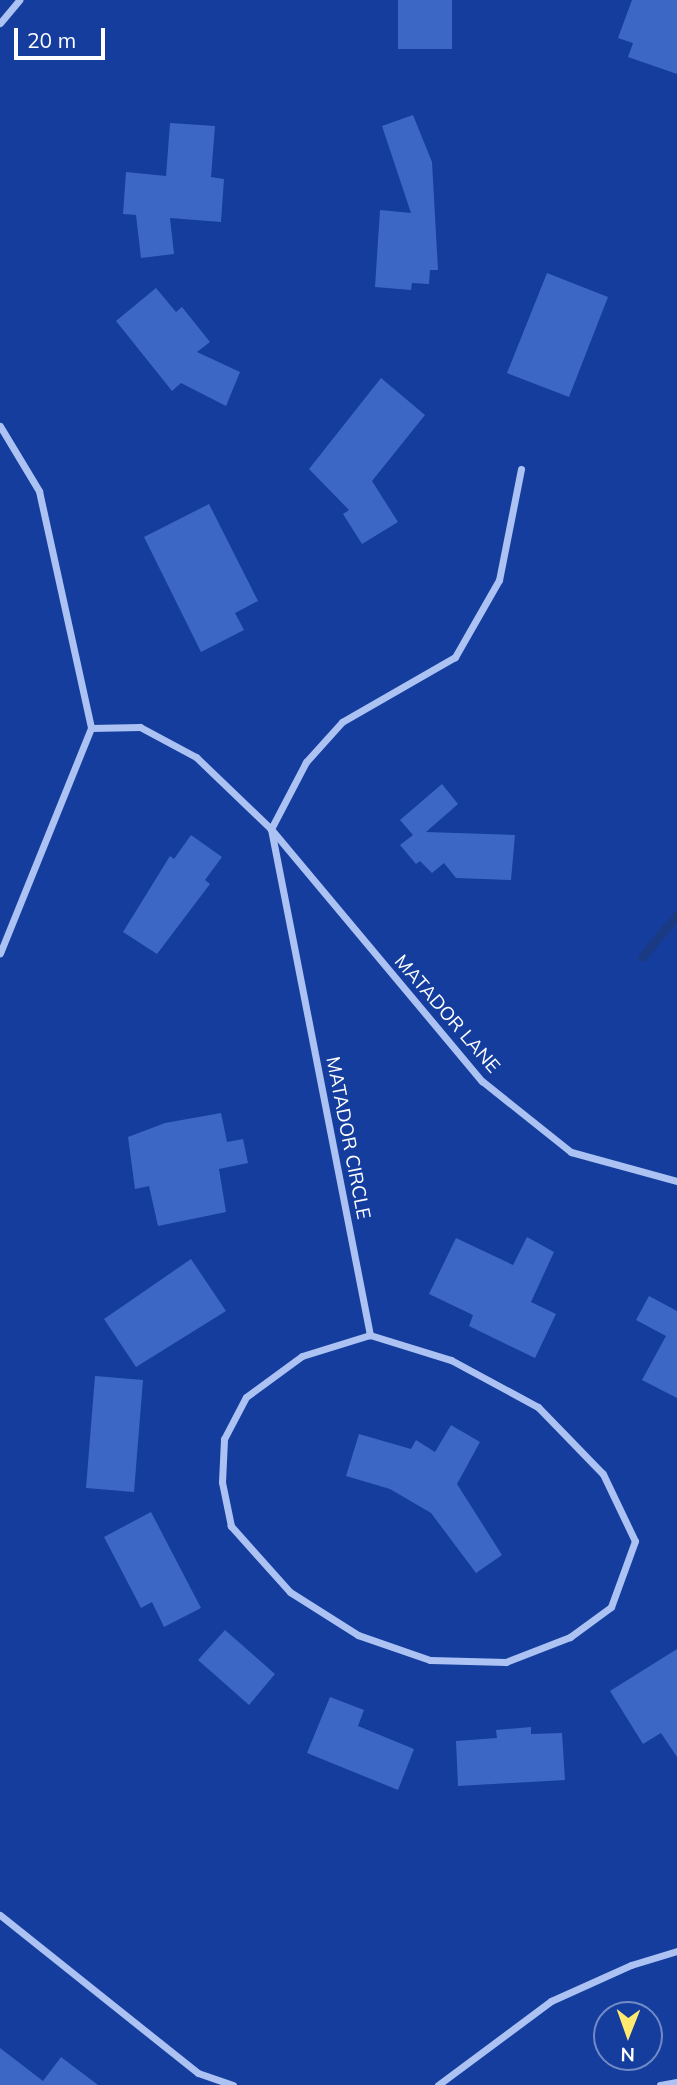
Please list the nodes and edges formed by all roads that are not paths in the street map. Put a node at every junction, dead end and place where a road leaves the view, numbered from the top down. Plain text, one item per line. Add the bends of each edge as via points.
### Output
1 (19, 0) edge
2 (0, 23) edge
3 (0, 426) edge
4 (521, 470) dead end
5 (91, 728) junction
6 (271, 830) junction
7 (0, 953) edge
8 (677, 1181) edge
9 (370, 1335) junction
10 (0, 1915) edge
11 (677, 1951) edge
12 (677, 2082) edge
13 (233, 2085) edge
14 (439, 2085) edge
15 (660, 2085) edge

1 - 2 street
3 - 5 street via 38,491
4 - 6 street via 499,580 455,657 342,722 306,762
5 - 6 street, MATADOR LANE via 140,727 196,757
5 - 7 street
6 - 8 street, MATADOR LANE via 481,1080 571,1152
6 - 9 street, MATADOR CIRCLE
9 - 9 street via 302,1356 246,1397 224,1439 222,1482 231,1526 290,1592 358,1635 430,1660 506,1662 570,1637 611,1607 635,1541 603,1474 538,1407 451,1360
10 - 13 street via 198,2073
11 - 14 street via 631,1965 551,2001
12 - 15 street

